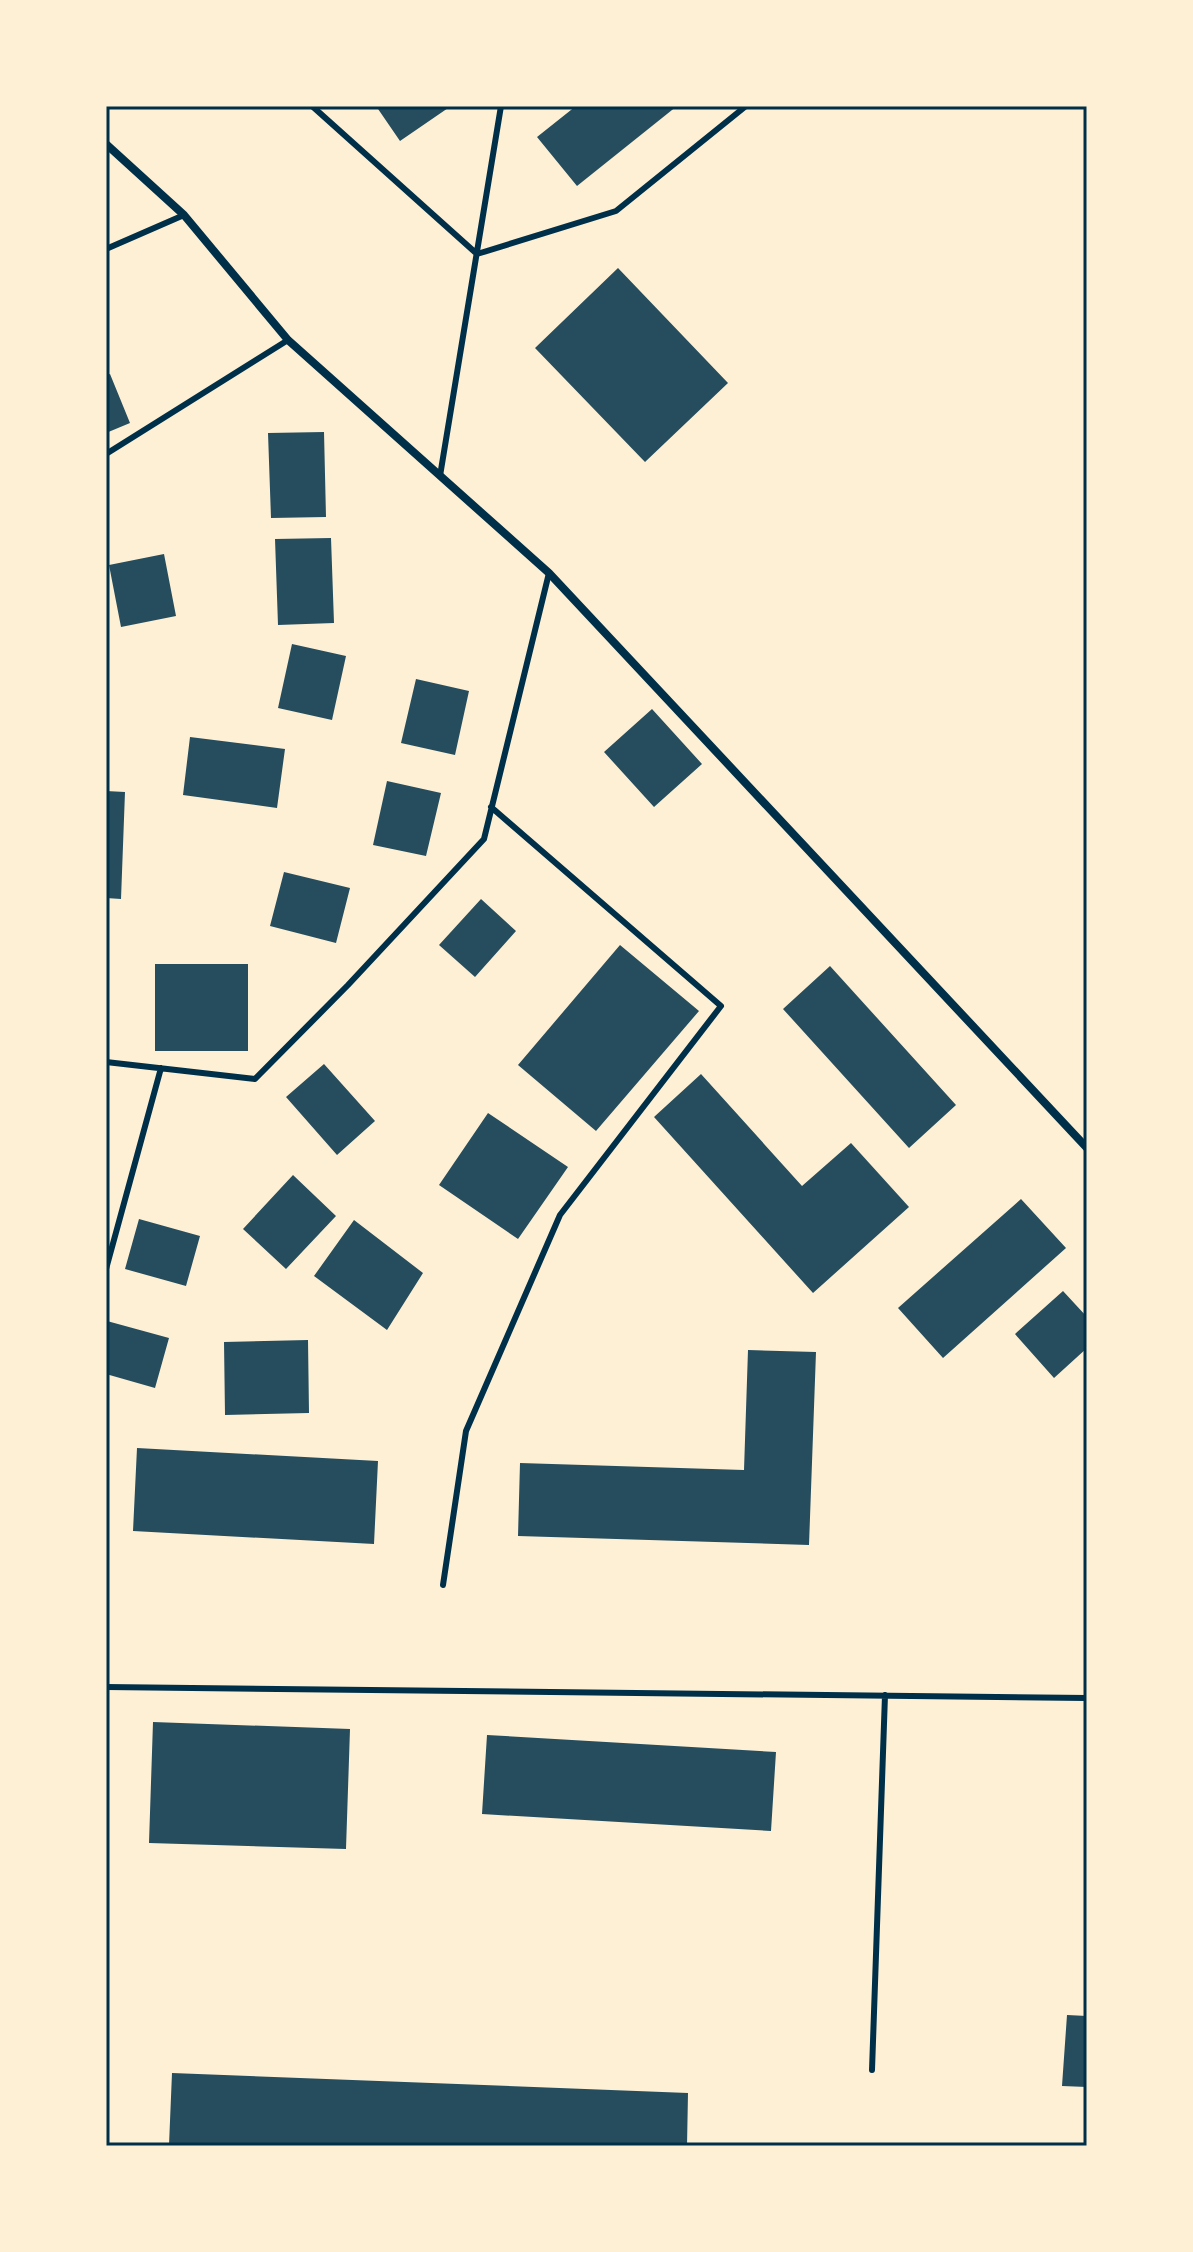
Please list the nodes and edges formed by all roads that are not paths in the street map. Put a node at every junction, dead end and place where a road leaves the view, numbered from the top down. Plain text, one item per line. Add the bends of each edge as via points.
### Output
1 (312, 106) edge
2 (501, 106) edge
3 (746, 106) edge
4 (106, 144) edge
5 (184, 215) junction
6 (106, 249) edge
7 (477, 254) junction
8 (288, 340) junction
9 (106, 454) edge
10 (440, 476) junction
11 (549, 573) junction
12 (491, 807) junction
13 (106, 1062) edge
14 (161, 1068) junction
15 (1087, 1148) edge
16 (106, 1269) edge
17 (443, 1585) dead end
18 (106, 1687) edge
19 (885, 1695) junction
20 (1087, 1698) edge
21 (872, 2070) dead end

1 - 7 lane
2 - 7 lane
3 - 7 lane via 616,211
4 - 5 street
5 - 6 lane
5 - 8 street
7 - 10 lane
8 - 9 lane
8 - 10 street
10 - 11 street
11 - 12 lane
11 - 15 street
12 - 14 lane via 484,839 255,1079
12 - 17 lane via 721,1006 560,1215 466,1431
13 - 14 lane
14 - 16 lane
18 - 19 lane
19 - 20 lane
19 - 21 lane

